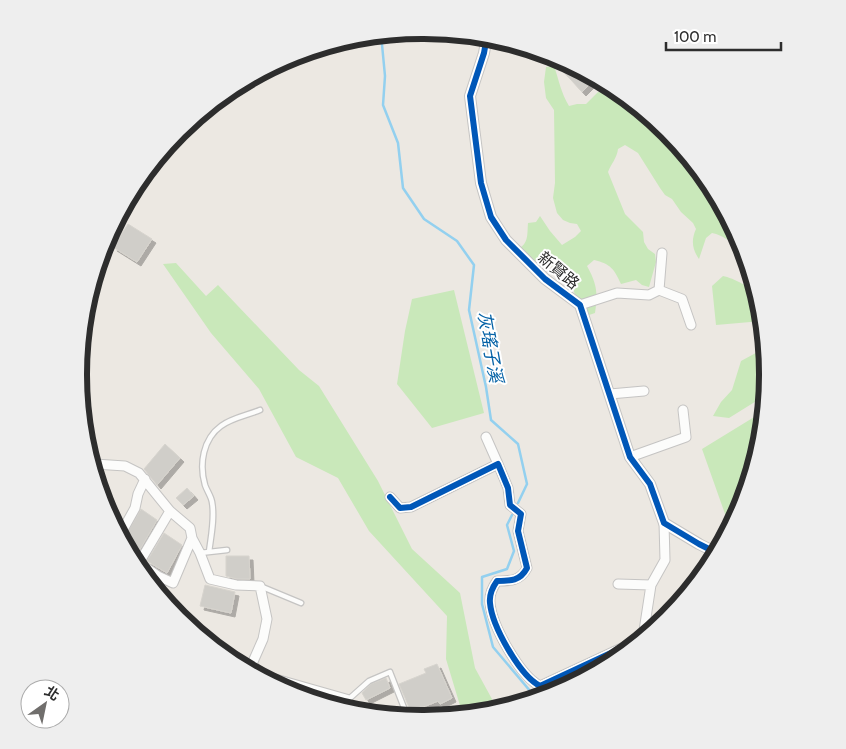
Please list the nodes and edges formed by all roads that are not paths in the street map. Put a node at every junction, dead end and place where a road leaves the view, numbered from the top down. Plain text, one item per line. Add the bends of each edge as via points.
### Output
1 (485, 45) edge
2 (662, 253) dead end
3 (659, 290) junction
4 (580, 305) junction
5 (691, 325) dead end
6 (644, 391) dead end
7 (610, 394) junction
8 (260, 410) dead end
9 (683, 410) dead end
10 (486, 437) dead end
11 (630, 457) junction
12 (100, 464) edge
13 (498, 464) junction
14 (145, 479) junction
15 (390, 498) dead end
16 (170, 511) junction
17 (664, 522) junction
18 (124, 527) edge
19 (192, 538) junction
20 (710, 549) edge
21 (227, 550) dead end
22 (205, 552) junction
23 (142, 558) edge
24 (152, 572) edge
25 (158, 576) junction
26 (157, 579) edge
27 (618, 584) dead end
28 (651, 585) junction
29 (260, 586) junction
30 (301, 604) dead end
31 (644, 627) edge
32 (613, 652) edge
33 (252, 663) edge
34 (289, 682) edge
35 (405, 710) edge

1 - 4 street, 新賢路 via 470,96 482,183 491,217 525,260
2 - 3 street
3 - 4 street via 649,295 617,293
3 - 5 street via 682,299
4 - 7 street, 新賢路
6 - 7 street
7 - 11 street, 新賢路
8 - 22 lane via 222,424 205,448 202,461 213,515
9 - 11 street via 686,437
10 - 13 street
11 - 17 street, 新賢路 via 650,484
12 - 14 street via 125,466
13 - 15 street via 411,507 400,508
13 - 32 street via 508,488 510,505 521,514 518,531 527,568 524,575 516,580 497,581 491,589 490,603 508,650 533,682 540,686
14 - 16 street
14 - 18 street
16 - 19 street via 190,528
16 - 23 street
17 - 20 street
17 - 28 street via 665,560
19 - 22 street
19 - 25 street via 173,583
21 - 22 lane
22 - 29 street via 210,579
24 - 25 street
25 - 26 street
27 - 28 street
28 - 31 street
29 - 30 lane
29 - 33 street via 267,619 264,639
34 - 35 lane via 350,698 369,681 390,672

